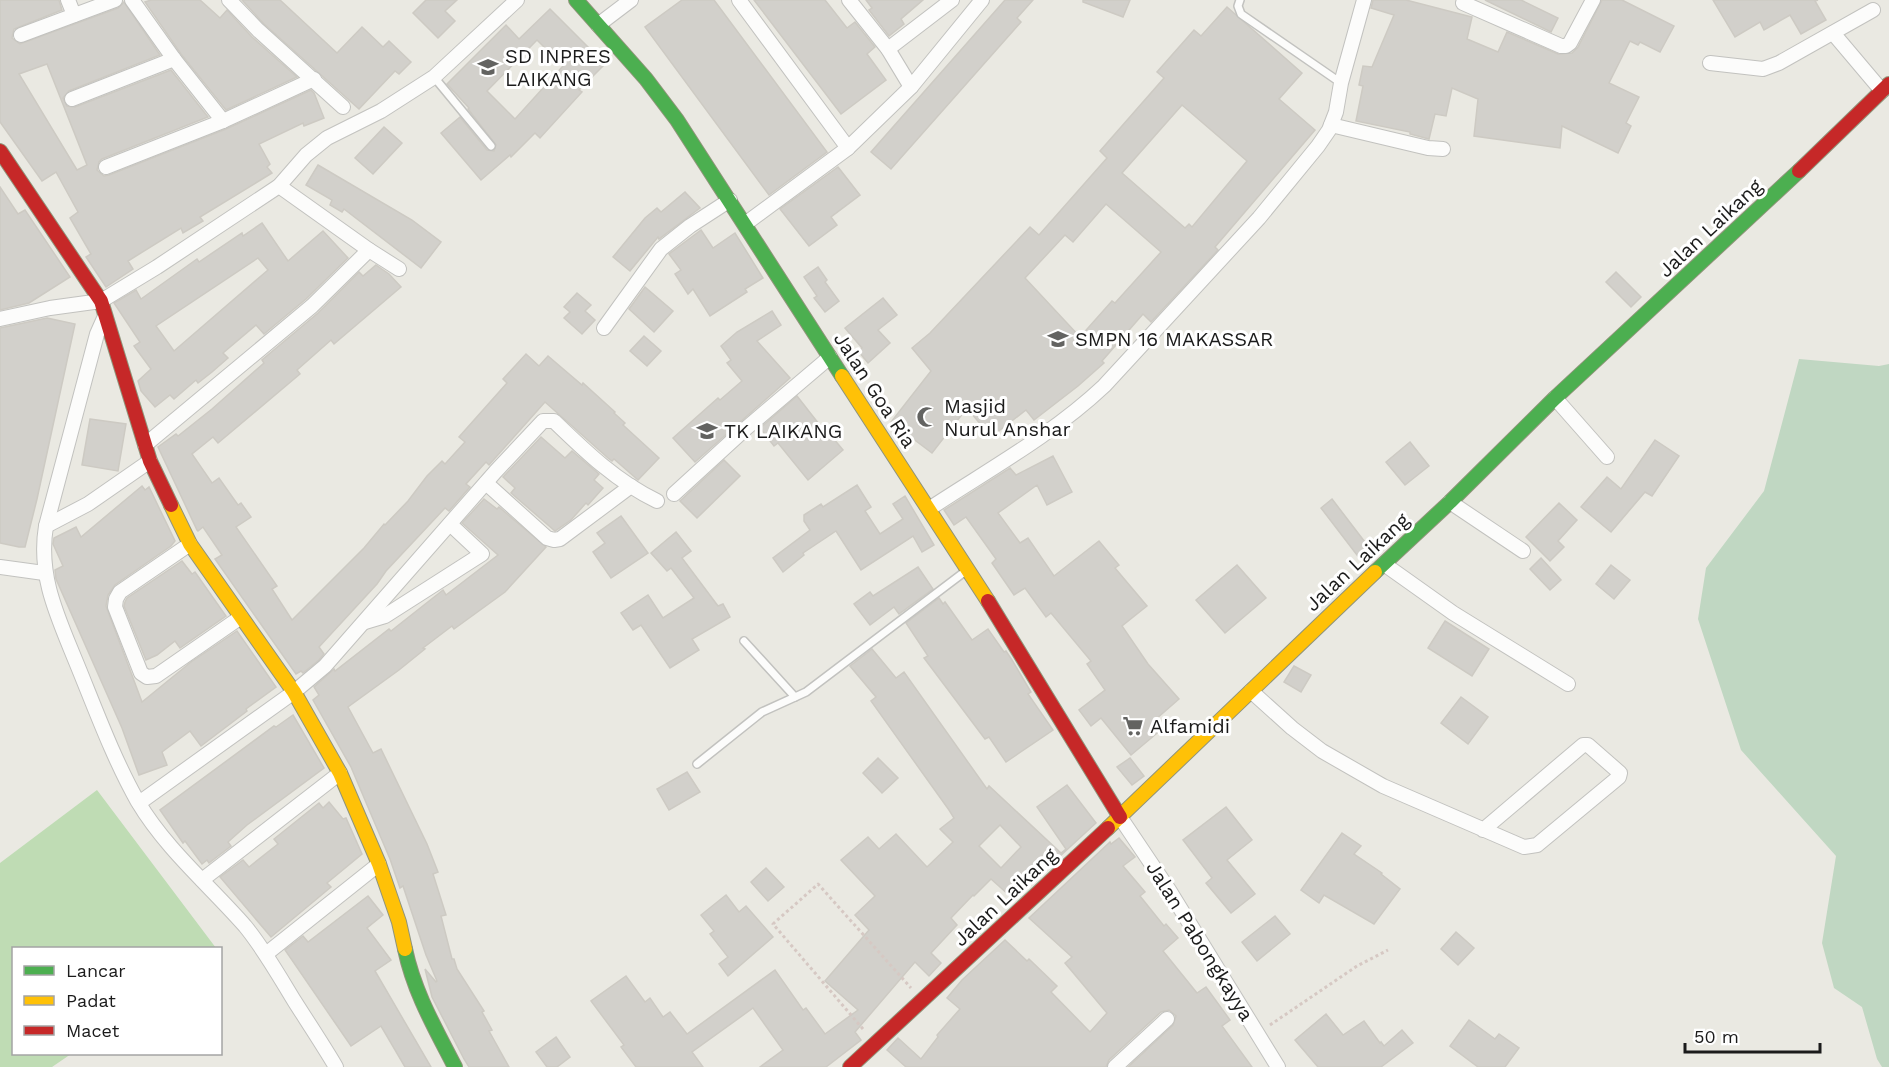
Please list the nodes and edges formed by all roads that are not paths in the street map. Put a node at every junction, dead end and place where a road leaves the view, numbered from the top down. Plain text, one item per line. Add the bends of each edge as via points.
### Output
1 (68, 0) edge
2 (115, 0) edge
3 (132, 0) edge
4 (229, 0) edge
5 (517, 0) edge
6 (576, 0) edge
7 (632, 0) edge
8 (739, 0) edge
9 (849, 0) edge
10 (952, 0) edge
11 (982, 0) edge
12 (1240, 0) edge
13 (1364, 0) edge
14 (1593, 0) edge
15 (1461, 1) edge
16 (1873, 10) dead end
17 (75, 15) junction
18 (598, 25) junction
19 (1833, 33) junction
20 (21, 35) dead end
21 (888, 49) junction
22 (174, 59) junction
23 (1710, 63) dead end
24 (434, 77) junction
25 (314, 79) junction
26 (1341, 83) junction
27 (911, 87) junction
28 (1885, 87) edge
29 (72, 99) dead end
30 (343, 107) dead end
31 (223, 121) junction
32 (1331, 125) junction
33 (491, 146) dead end
34 (848, 148) junction
35 (1443, 149) dead end
36 (0, 151) edge
37 (106, 167) dead end
38 (279, 186) junction
39 (730, 200) junction
40 (745, 225) junction
41 (369, 250) junction
42 (399, 268) dead end
43 (101, 301) junction
44 (105, 316) junction
45 (0, 319) edge
46 (604, 328) dead end
47 (830, 357) junction
48 (1555, 398) junction
49 (145, 445) junction
50 (1607, 457) dead end
51 (150, 461) junction
52 (486, 483) junction
53 (630, 486) junction
54 (674, 494) dead end
55 (657, 501) dead end
56 (1450, 502) junction
57 (929, 509) junction
58 (450, 524) junction
59 (46, 526) junction
60 (190, 544) junction
61 (1523, 551) dead end
62 (1384, 564) junction
63 (0, 567) edge
64 (969, 569) junction
65 (44, 573) junction
66 (241, 617) junction
67 (365, 622) junction
68 (744, 641) dead end
69 (1568, 684) dead end
70 (1251, 691) junction
71 (294, 692) junction
72 (795, 697) junction
73 (698, 764) dead end
74 (340, 773) junction
75 (139, 803) junction
76 (1120, 817) junction
77 (1483, 830) junction
78 (379, 864) junction
79 (202, 880) junction
80 (266, 954) junction
81 (1167, 1018) dead end
82 (336, 1067) edge
83 (455, 1067) edge
84 (850, 1067) edge
85 (1115, 1067) edge
86 (1278, 1067) edge

1 - 17 street
2 - 17 street
3 - 22 street
4 - 25 street
5 - 24 street
6 - 18 main road, Jalan Goa Ria
7 - 18 street
8 - 34 street
9 - 21 street
10 - 21 street
11 - 27 street
12 - 26 lane via 1241,14
13 - 26 street
14 - 15 street via 1566,46
16 - 19 street
17 - 20 street
18 - 39 main road, Jalan Goa Ria via 659,96
19 - 23 street via 1763,69
19 - 28 street
21 - 27 street
22 - 29 street
22 - 31 street
24 - 33 lane
24 - 38 street via 381,111 327,138
25 - 30 street
25 - 31 street
26 - 32 street
27 - 34 street
28 - 48 main road, Jalan Laikang
31 - 37 street
32 - 35 street
32 - 57 street via 1259,218 1104,387 1061,422
34 - 40 street
36 - 43 main road
38 - 41 street
38 - 43 street
39 - 40 main road, Jalan Goa Ria
39 - 46 street via 662,249
40 - 47 main road, Jalan Goa Ria
41 - 42 street
41 - 49 street via 312,306
43 - 44 main road
43 - 45 street
44 - 49 main road
44 - 59 street
47 - 54 street
47 - 57 main road, Jalan Goa Ria
48 - 50 street
48 - 56 main road, Jalan Laikang
49 - 51 main road
51 - 59 street via 88,504
51 - 60 main road
52 - 53 street via 554,540
52 - 53 street via 543,421 549,420
52 - 58 street
53 - 55 street
56 - 61 street
56 - 62 main road, Jalan Laikang
57 - 64 main road, Jalan Goa Ria
58 - 67 street
58 - 67 street via 482,554 385,616
59 - 65 street
60 - 66 main road
60 - 66 street via 120,592 116,599 115,607 141,673 156,676
62 - 69 street via 1452,613
62 - 70 main road, Jalan Laikang
63 - 65 street
64 - 72 lane
64 - 76 main road, Jalan Goa Ria
65 - 75 street via 96,712
66 - 71 main road
67 - 71 street via 325,666
68 - 72 lane
70 - 76 main road, Jalan Laikang
70 - 77 street via 1292,728 1339,762 1409,799
71 - 74 main road
71 - 75 street
72 - 73 lane via 762,712
74 - 78 main road
74 - 79 street
75 - 79 street
76 - 84 main road, Jalan Laikang
76 - 86 street, Jalan Pabongkayya
77 - 77 street via 1524,847 1537,845 1620,773 1588,745 1583,745
78 - 80 street
78 - 83 main road via 414,984
79 - 80 street
80 - 82 street
81 - 85 street

